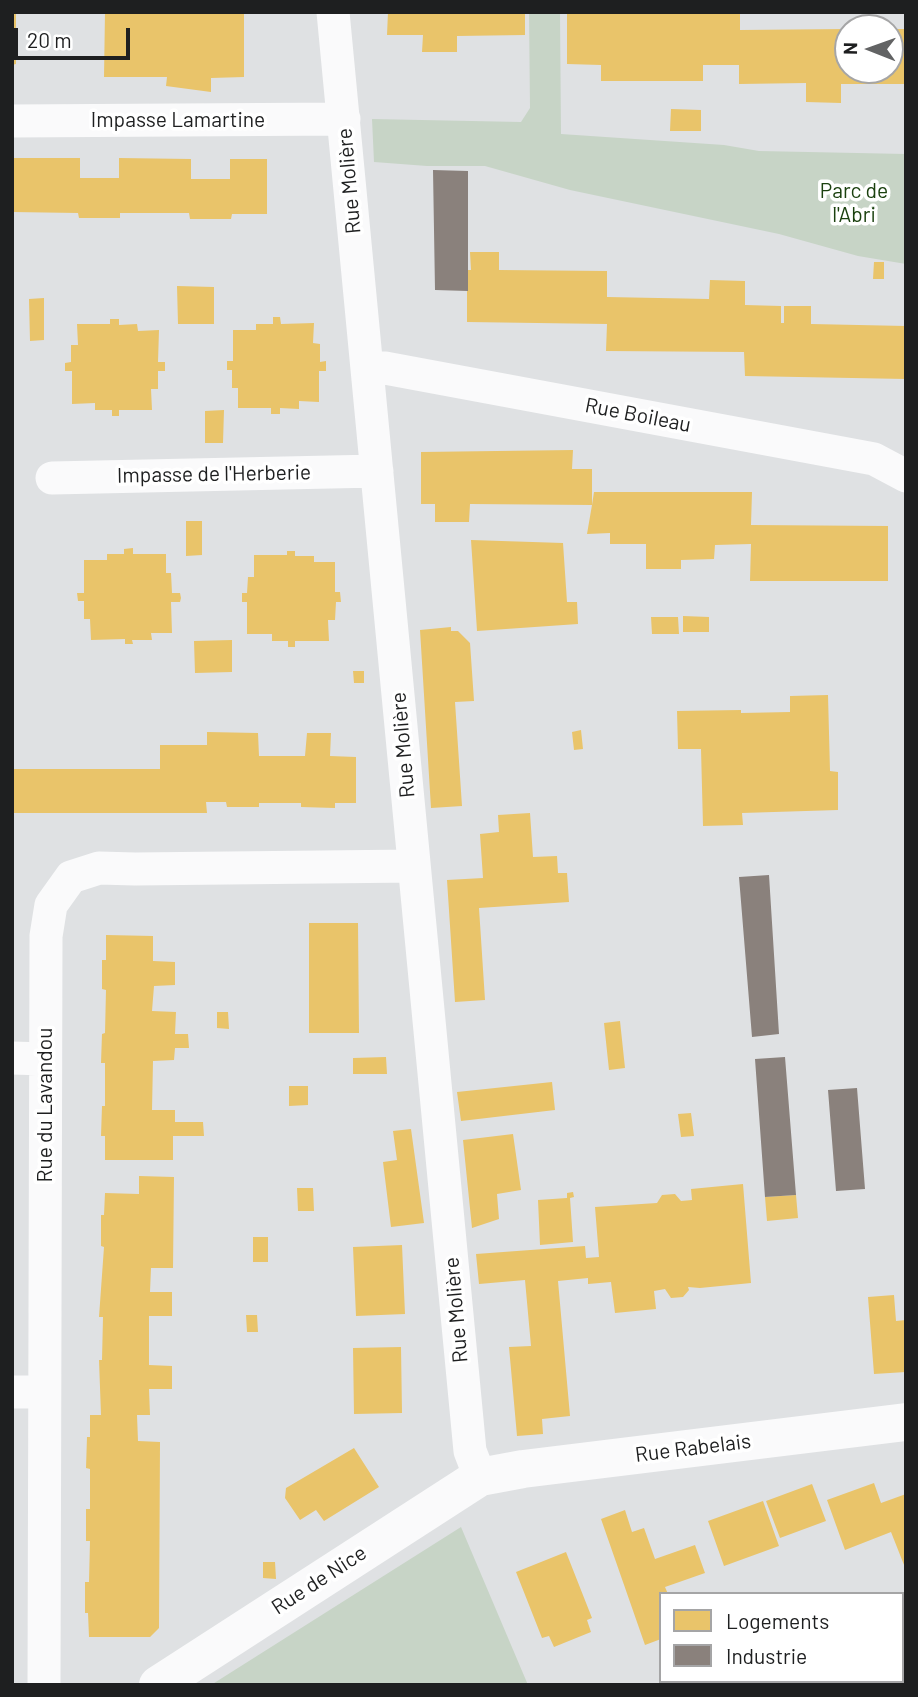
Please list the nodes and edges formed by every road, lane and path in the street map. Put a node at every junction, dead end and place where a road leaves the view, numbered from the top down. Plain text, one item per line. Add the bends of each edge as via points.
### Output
1 (333, 12) edge
2 (344, 119) junction
3 (12, 121) edge
4 (367, 367) junction
5 (377, 471) junction
6 (906, 476) edge
7 (52, 478) dead end
8 (414, 866) junction
9 (12, 1058) edge
10 (45, 1059) junction
11 (28, 1392) edge
12 (906, 1422) edge
13 (480, 1476) junction
14 (44, 1685) edge
15 (158, 1685) edge

1 - 2 street, Rue Molière
2 - 3 street, Impasse Lamartine
2 - 4 street, Rue Molière
4 - 5 street, Rue Molière
4 - 6 street, Rue Boileau via 874,459
5 - 7 street, Impasse de l'Herberie
5 - 8 street, Rue Molière
8 - 10 street, Rue du Lavandou via 99,867 71,877 51,905 46,936
8 - 13 street, Rue Molière via 470,1451
9 - 10 street
10 - 11 street, Rue du Lavandou
11 - 14 street, Rue du Lavandou
12 - 13 street, Rue Rabelais
13 - 15 street, Rue de Nice

